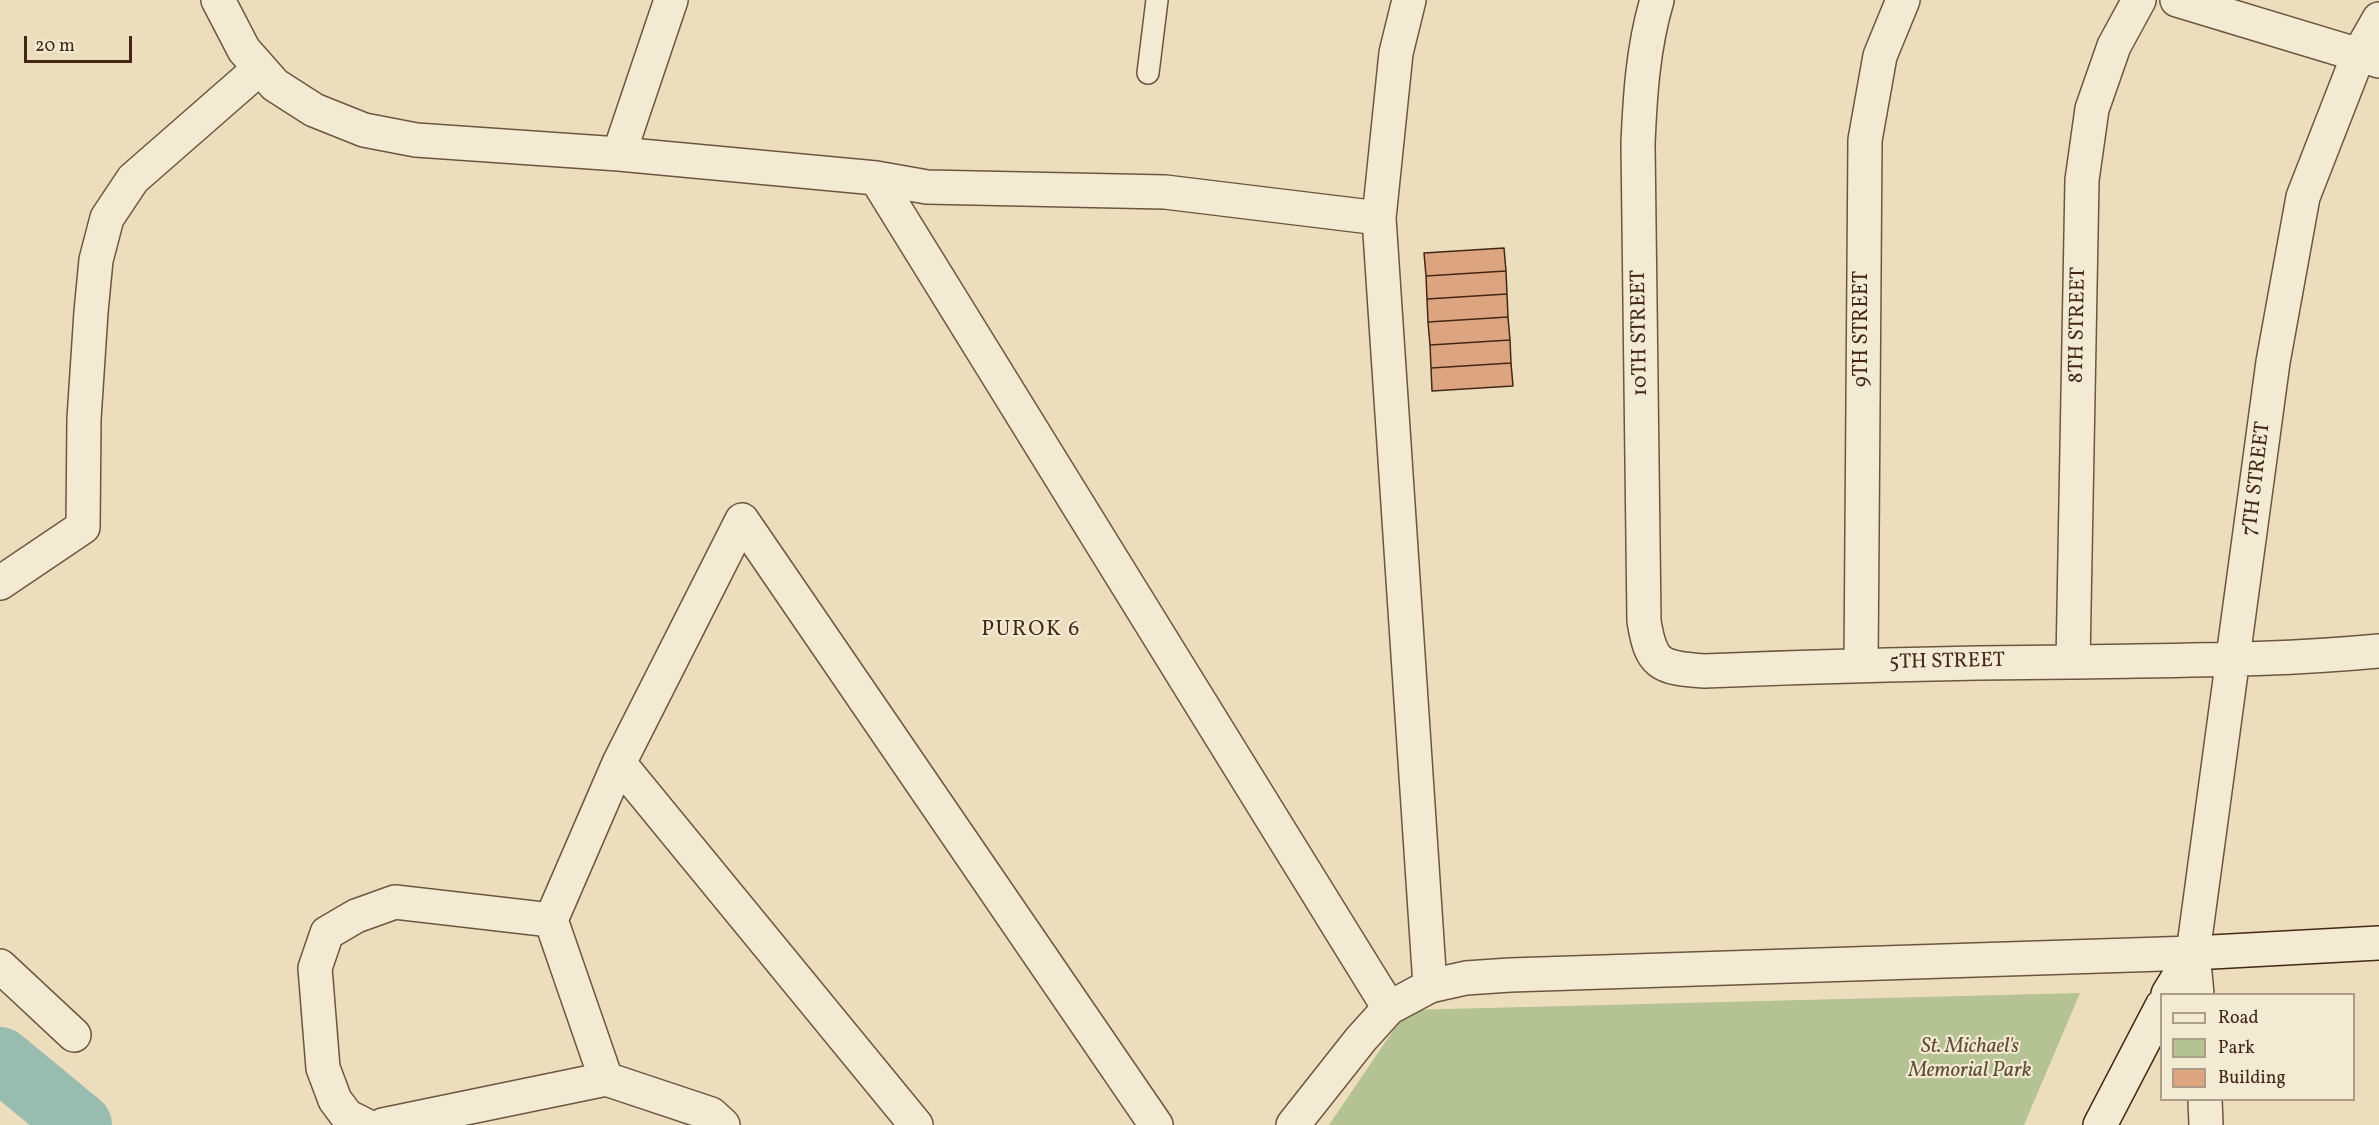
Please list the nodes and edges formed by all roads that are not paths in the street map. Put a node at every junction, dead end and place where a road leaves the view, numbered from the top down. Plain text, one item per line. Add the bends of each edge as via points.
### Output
1 (218, 0) edge
2 (671, 0) edge
3 (1157, 0) edge
4 (1409, 0) edge
5 (1657, 0) edge
6 (1904, 0) edge
7 (2139, 0) edge
8 (2177, 0) edge
9 (2379, 18) edge
10 (2369, 59) edge
11 (260, 68) junction
12 (1148, 73) dead end
13 (619, 154) junction
14 (876, 178) junction
15 (1379, 218) junction
16 (0, 583) edge
17 (2379, 651) edge
18 (2235, 660) junction
19 (2073, 662) junction
20 (1660, 663) joint
21 (1861, 664) junction
22 (619, 763) junction
23 (551, 920) junction
24 (2379, 943) edge
25 (2193, 953) junction
26 (0, 966) edge
27 (1430, 986) junction
28 (2169, 993) edge
29 (2197, 993) edge
30 (1389, 1008) junction
31 (2160, 1010) edge
32 (74, 1035) dead end
33 (606, 1079) junction
34 (2205, 1101) edge
35 (365, 1125) edge
36 (383, 1125) edge
37 (723, 1125) edge
38 (916, 1125) edge
39 (1156, 1125) edge
40 (1293, 1125) edge
41 (2100, 1125) edge
42 (2206, 1125) edge

1 - 11 street via 244,50
2 - 13 street
3 - 12 lane
4 - 15 street via 1396,53
5 - 20 street, 10TH STREET via 1641,87 1638,144 1644,621 1648,646
6 - 21 street, 9TH STREET via 1880,56 1865,140
7 - 19 street, 8TH STREET via 2114,46 2092,109 2082,180
8 - 10 street
9 - 10 street, 7TH STREET
10 - 18 street, 7TH STREET via 2303,197 2273,362
11 - 13 street via 275,85 314,110 364,130 417,140
11 - 16 street via 133,179 107,218 96,260 91,312 84,419 83,527
13 - 14 street
14 - 15 street via 927,187 1166,192
14 - 30 street
15 - 27 street
17 - 18 street, 5TH STREET
18 - 19 street, 5TH STREET
18 - 25 street, 7TH STREET
19 - 21 street, 5TH STREET
20 - 21 street, 5TH STREET via 1704,671
22 - 23 street
22 - 38 street
22 - 39 street via 742,520
23 - 33 street
23 - 35 street via 395,902 356,916 327,933 315,968 323,1068 335,1100 347,1116
24 - 25 street
25 - 27 street via 1510,975 1466,978
25 - 28 street
25 - 29 street
26 - 32 street
27 - 30 street
30 - 40 street
31 - 41 street
33 - 36 street
33 - 37 street via 711,1114
34 - 42 street

